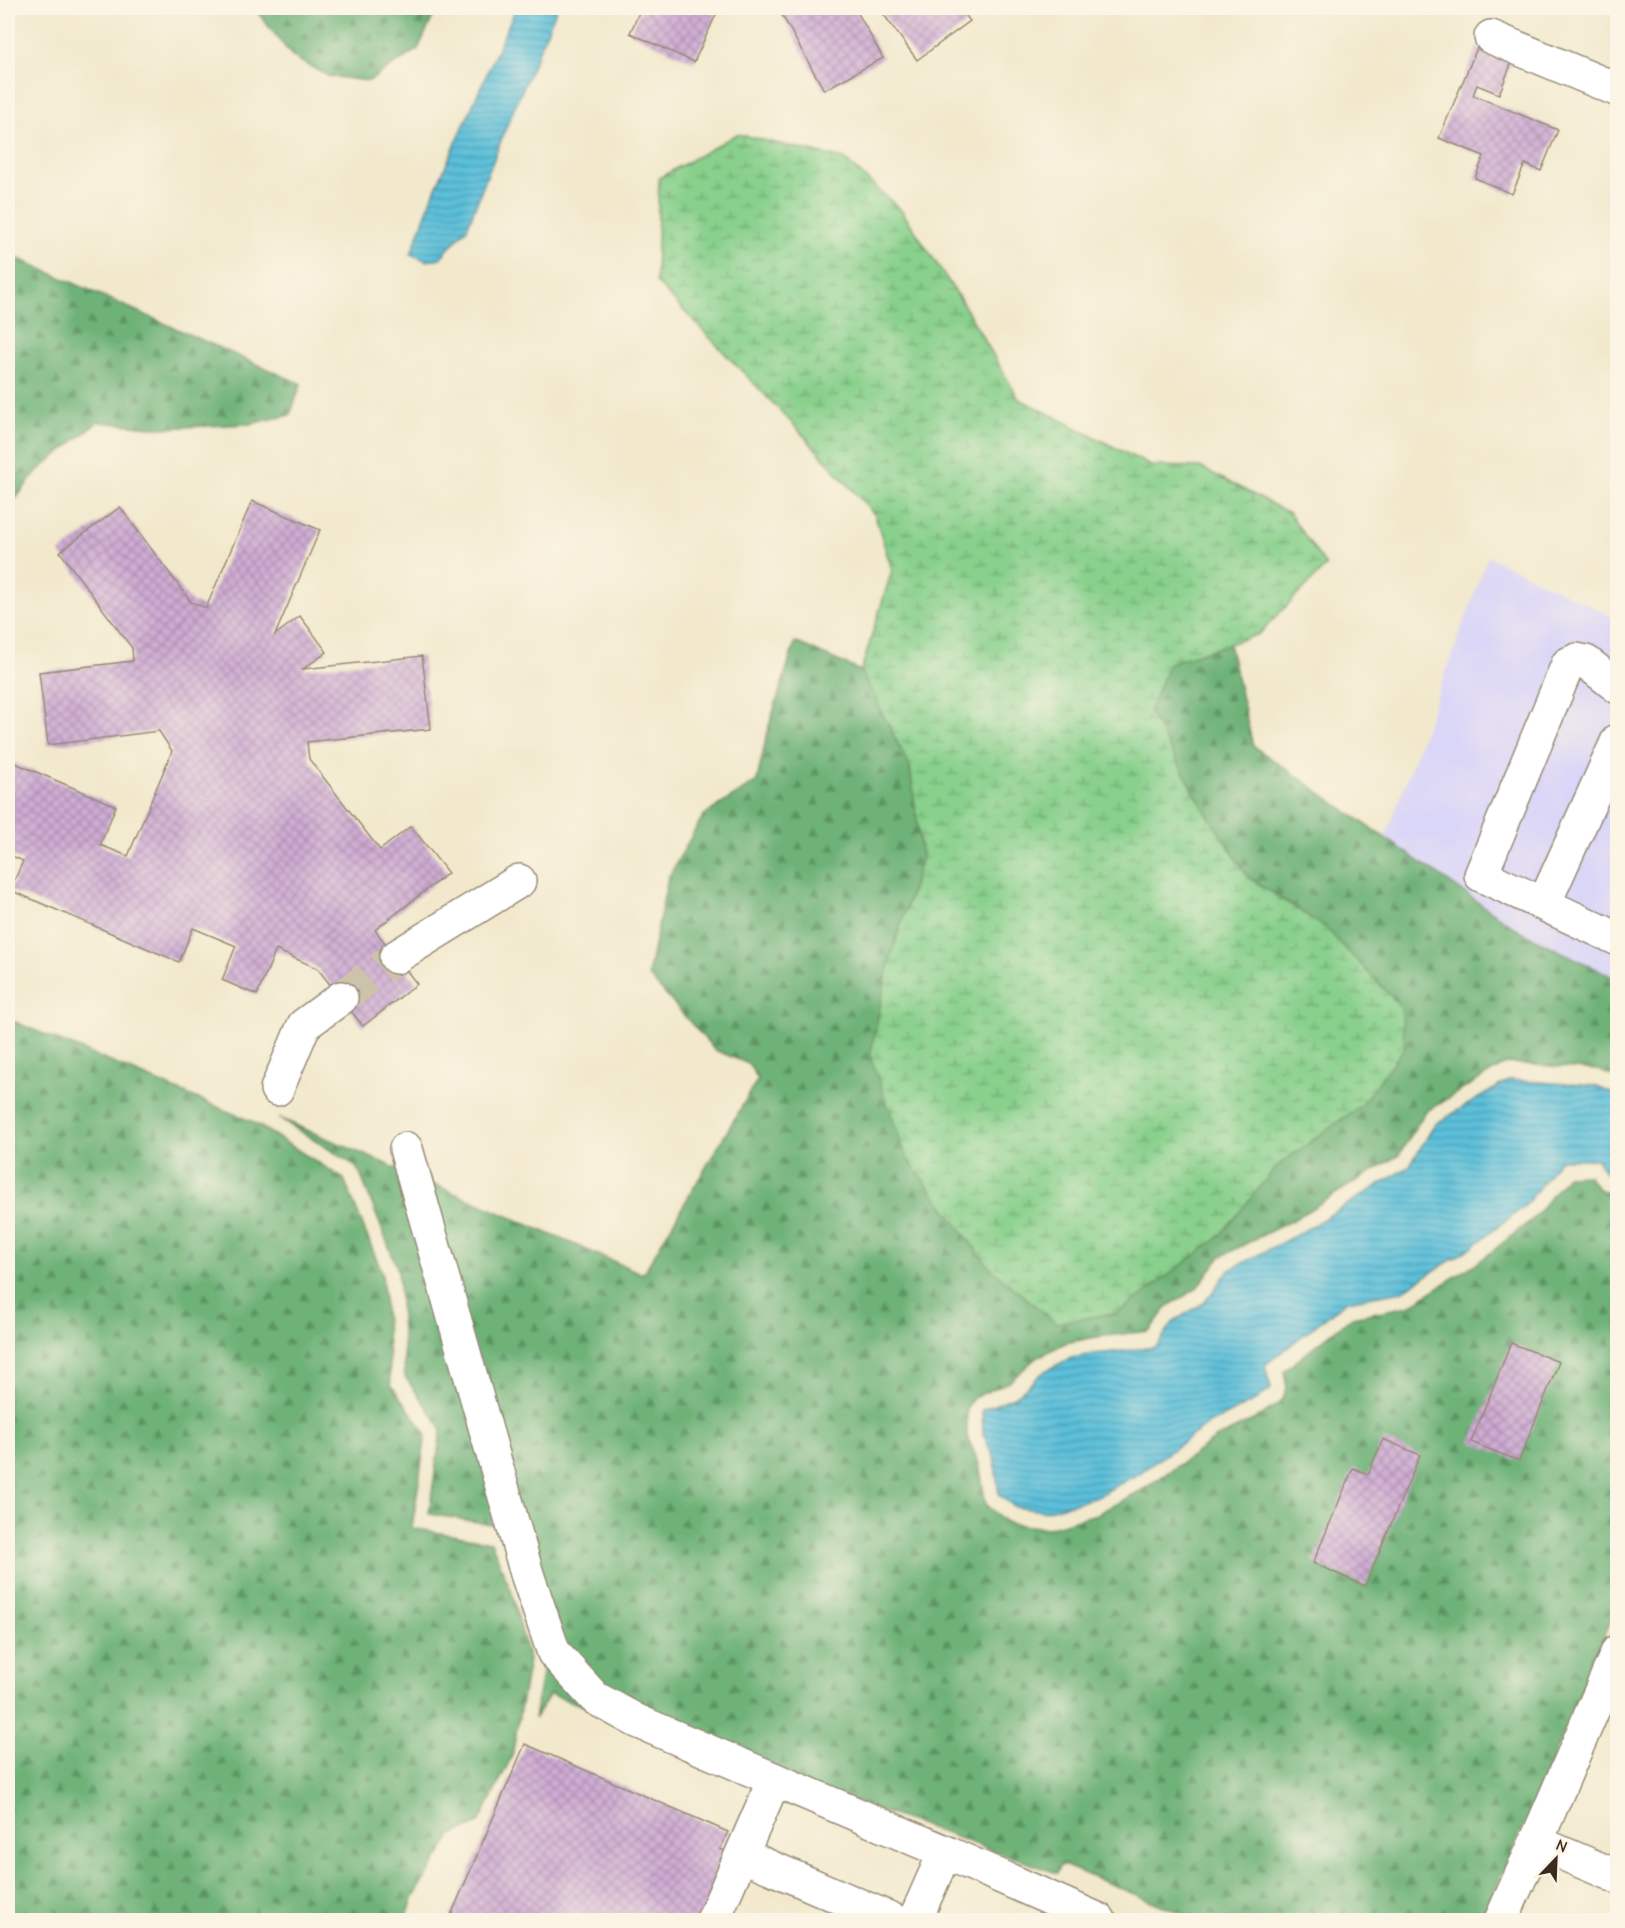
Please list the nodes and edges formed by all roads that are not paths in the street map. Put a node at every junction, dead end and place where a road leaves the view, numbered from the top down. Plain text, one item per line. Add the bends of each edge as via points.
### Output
1 (1491, 37) dead end
2 (1617, 90) edge
3 (1617, 687) edge
4 (1617, 740) edge
5 (519, 881) dead end
6 (1544, 904) junction
7 (1617, 938) edge
8 (396, 957) tunnel mouth
9 (341, 998) tunnel mouth
10 (277, 1089) dead end
11 (406, 1149) dead end
12 (1617, 1651) edge
13 (774, 1779) junction
14 (1536, 1842) junction
15 (945, 1852) junction
16 (742, 1855) junction
17 (1617, 1877) edge
18 (713, 1920) edge
19 (894, 1920) edge
20 (915, 1920) edge
21 (1099, 1920) edge
22 (1501, 1920) edge

1 - 2 street
3 - 6 street via 1586,662 1568,664 1481,875
4 - 6 street
5 - 8 street
6 - 7 street
9 - 10 street via 304,1025
11 - 13 street via 527,1574 554,1653 595,1698 637,1721
12 - 14 street
13 - 15 street
13 - 16 street
14 - 17 street
14 - 22 street
15 - 20 street
15 - 21 street
16 - 18 street
16 - 19 street

